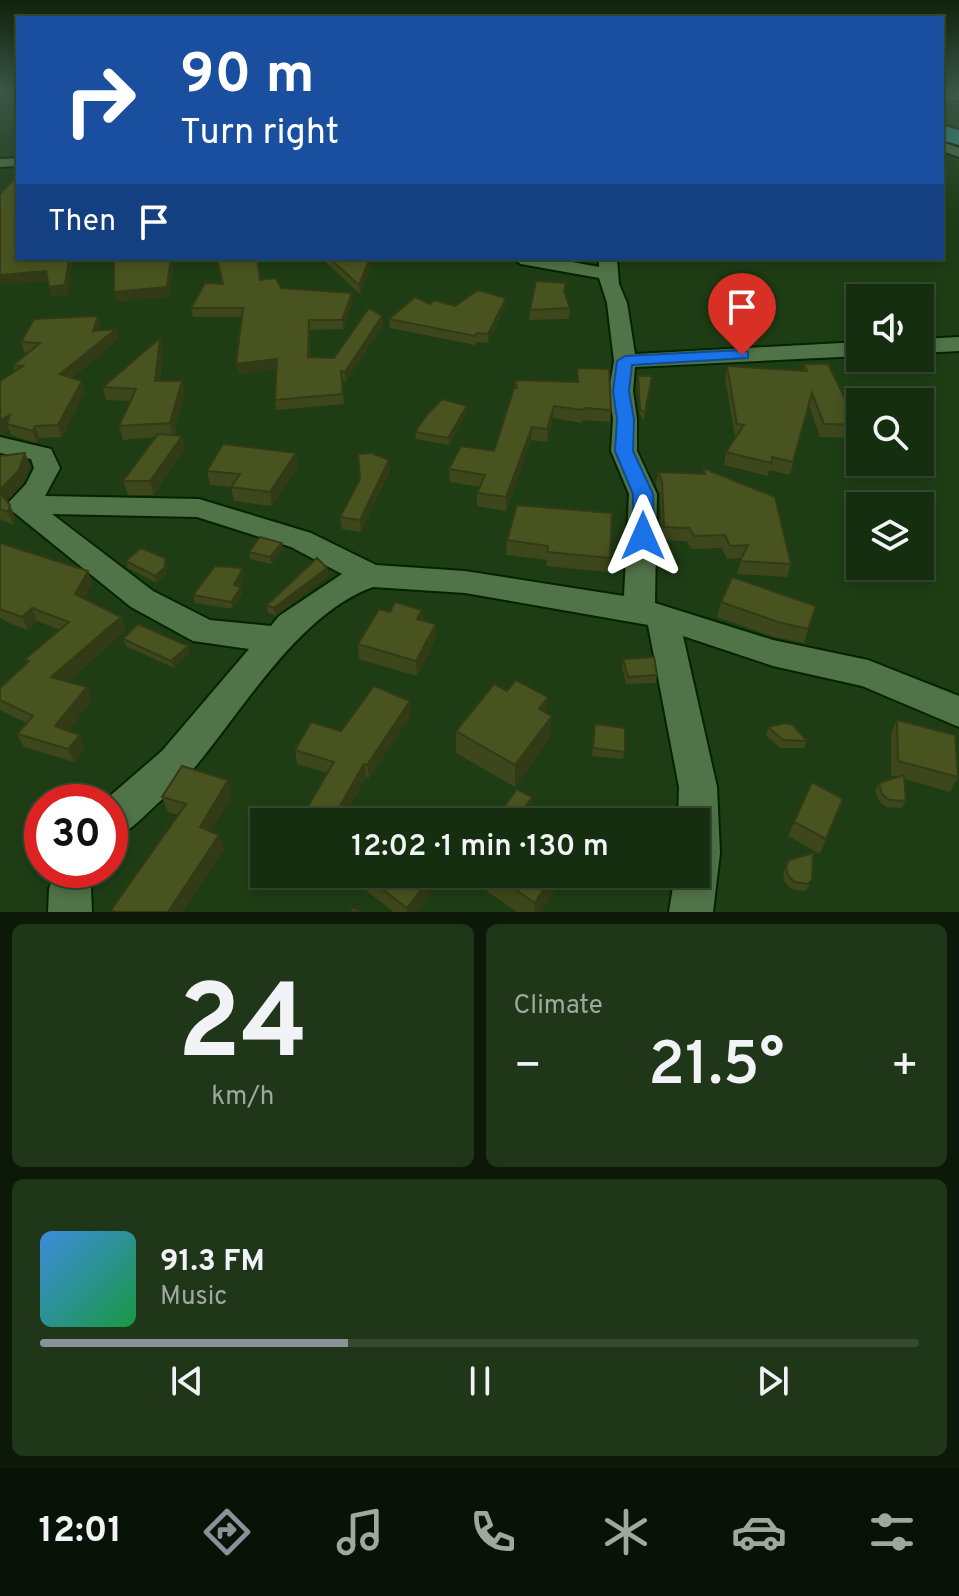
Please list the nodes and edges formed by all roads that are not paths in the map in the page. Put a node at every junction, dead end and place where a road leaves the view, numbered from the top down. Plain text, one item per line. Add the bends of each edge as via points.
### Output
1 (543, 260) edge
2 (608, 266) edge
3 (959, 344) edge
4 (934, 345) edge
5 (846, 350) edge
6 (625, 361) junction
7 (0, 445) edge
8 (21, 504) junction
9 (371, 576) junction
10 (651, 613) junction
11 (278, 639) junction
12 (959, 712) edge
13 (128, 805) edge
14 (72, 888) edge
15 (70, 912) edge
16 (691, 912) edge

1 - 2 street
2 - 6 street
3 - 4 street
5 - 6 street
6 - 10 street via 624,451 643,494
7 - 8 street via 42,454 47,468
8 - 9 street via 199,508 301,540
8 - 11 street via 142,599 205,632
9 - 10 street via 465,582
9 - 11 street via 315,606
10 - 12 street via 773,653 868,674
10 - 16 street via 698,787 699,853
11 - 13 street via 175,763
14 - 15 street

